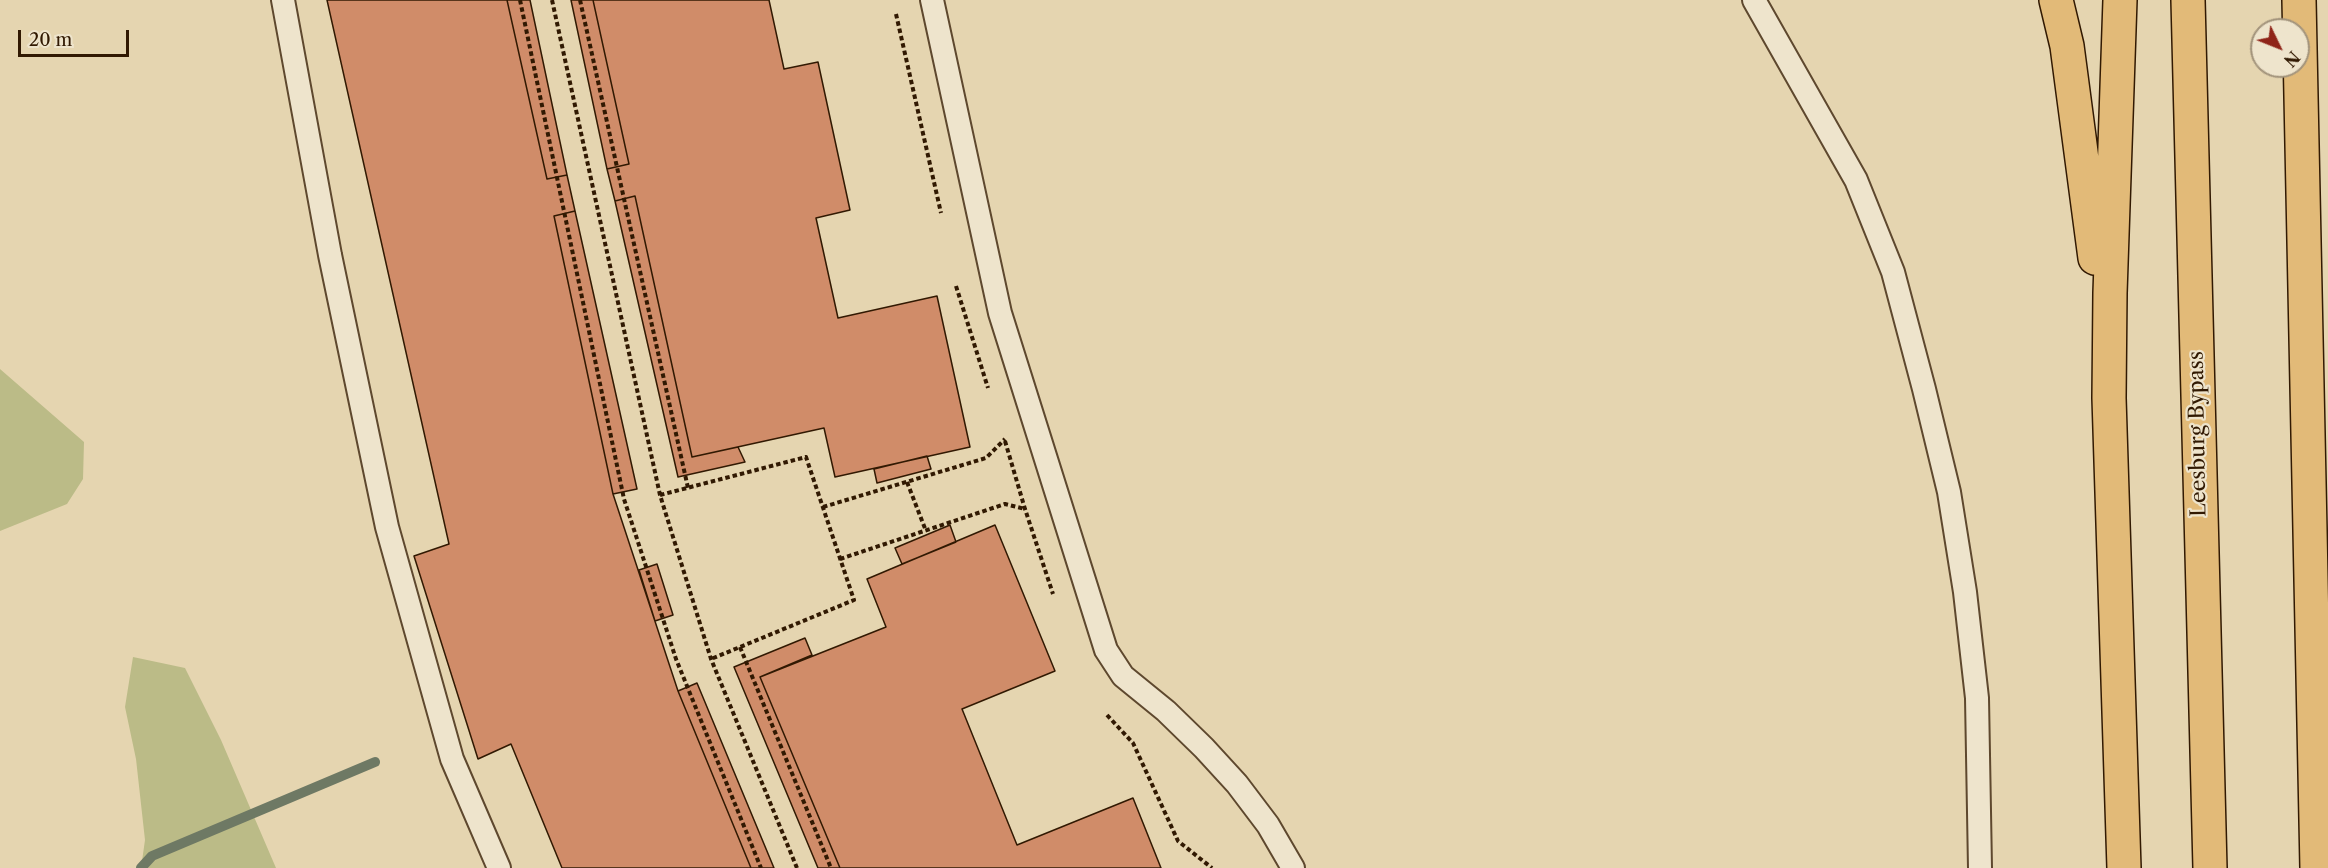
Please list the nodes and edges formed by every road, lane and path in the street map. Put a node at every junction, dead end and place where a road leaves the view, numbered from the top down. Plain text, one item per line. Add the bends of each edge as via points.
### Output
1 (282, 0) edge
2 (520, 0) edge
3 (552, 0) edge
4 (580, 0) edge
5 (932, 0) edge
6 (1754, 0) edge
7 (2056, 0) edge
8 (2120, 0) edge
9 (2188, 0) edge
10 (2299, 0) edge
11 (2316, 0) edge
12 (896, 14) dead end
13 (2299, 18) edge
14 (2310, 26) edge
15 (2300, 78) edge
16 (941, 213) dead end
17 (956, 286) dead end
18 (991, 395) dead end
19 (2109, 398) junction
20 (1001, 428) dead end
21 (1011, 437) dead end
22 (1005, 439) junction
23 (907, 482) junction
24 (688, 488) junction
25 (660, 495) junction
26 (823, 507) junction
27 (1025, 509) junction
28 (1034, 509) dead end
29 (926, 531) junction
30 (840, 559) junction
31 (1055, 599) dead end
32 (740, 647) junction
33 (711, 659) junction
34 (1107, 715) dead end
35 (499, 868) edge
36 (761, 868) edge
37 (797, 868) edge
38 (831, 868) edge
39 (1212, 868) edge
40 (1293, 868) edge
41 (1980, 868) edge
42 (2124, 868) edge
43 (2210, 868) edge
44 (2317, 868) edge

1 - 35 lane via 387,527 452,759
2 - 36 path via 624,499 676,659
3 - 25 path
4 - 24 path
5 - 40 lane via 1000,313 1106,650 1123,676 1166,711 1237,784 1268,825
6 - 41 lane via 1856,180 1893,272 1924,389 1948,492 1965,592 1977,698
7 - 19 highway via 2078,126
8 - 19 highway
9 - 43 highway, Leesburg Bypass
10 - 13 highway
11 - 14 highway
12 - 16 path
15 - 44 highway
17 - 18 path
19 - 42 highway
20 - 22 path
21 - 22 path
22 - 23 path via 986,458
22 - 27 path
23 - 26 path
23 - 29 path
24 - 25 path
24 - 26 path via 806,456
25 - 33 path
26 - 30 path
27 - 28 path
27 - 29 path via 1005,504
27 - 31 path
29 - 30 path
30 - 32 path via 854,600
32 - 33 path
32 - 38 path
33 - 37 path
34 - 39 path via 1133,743 1178,841

